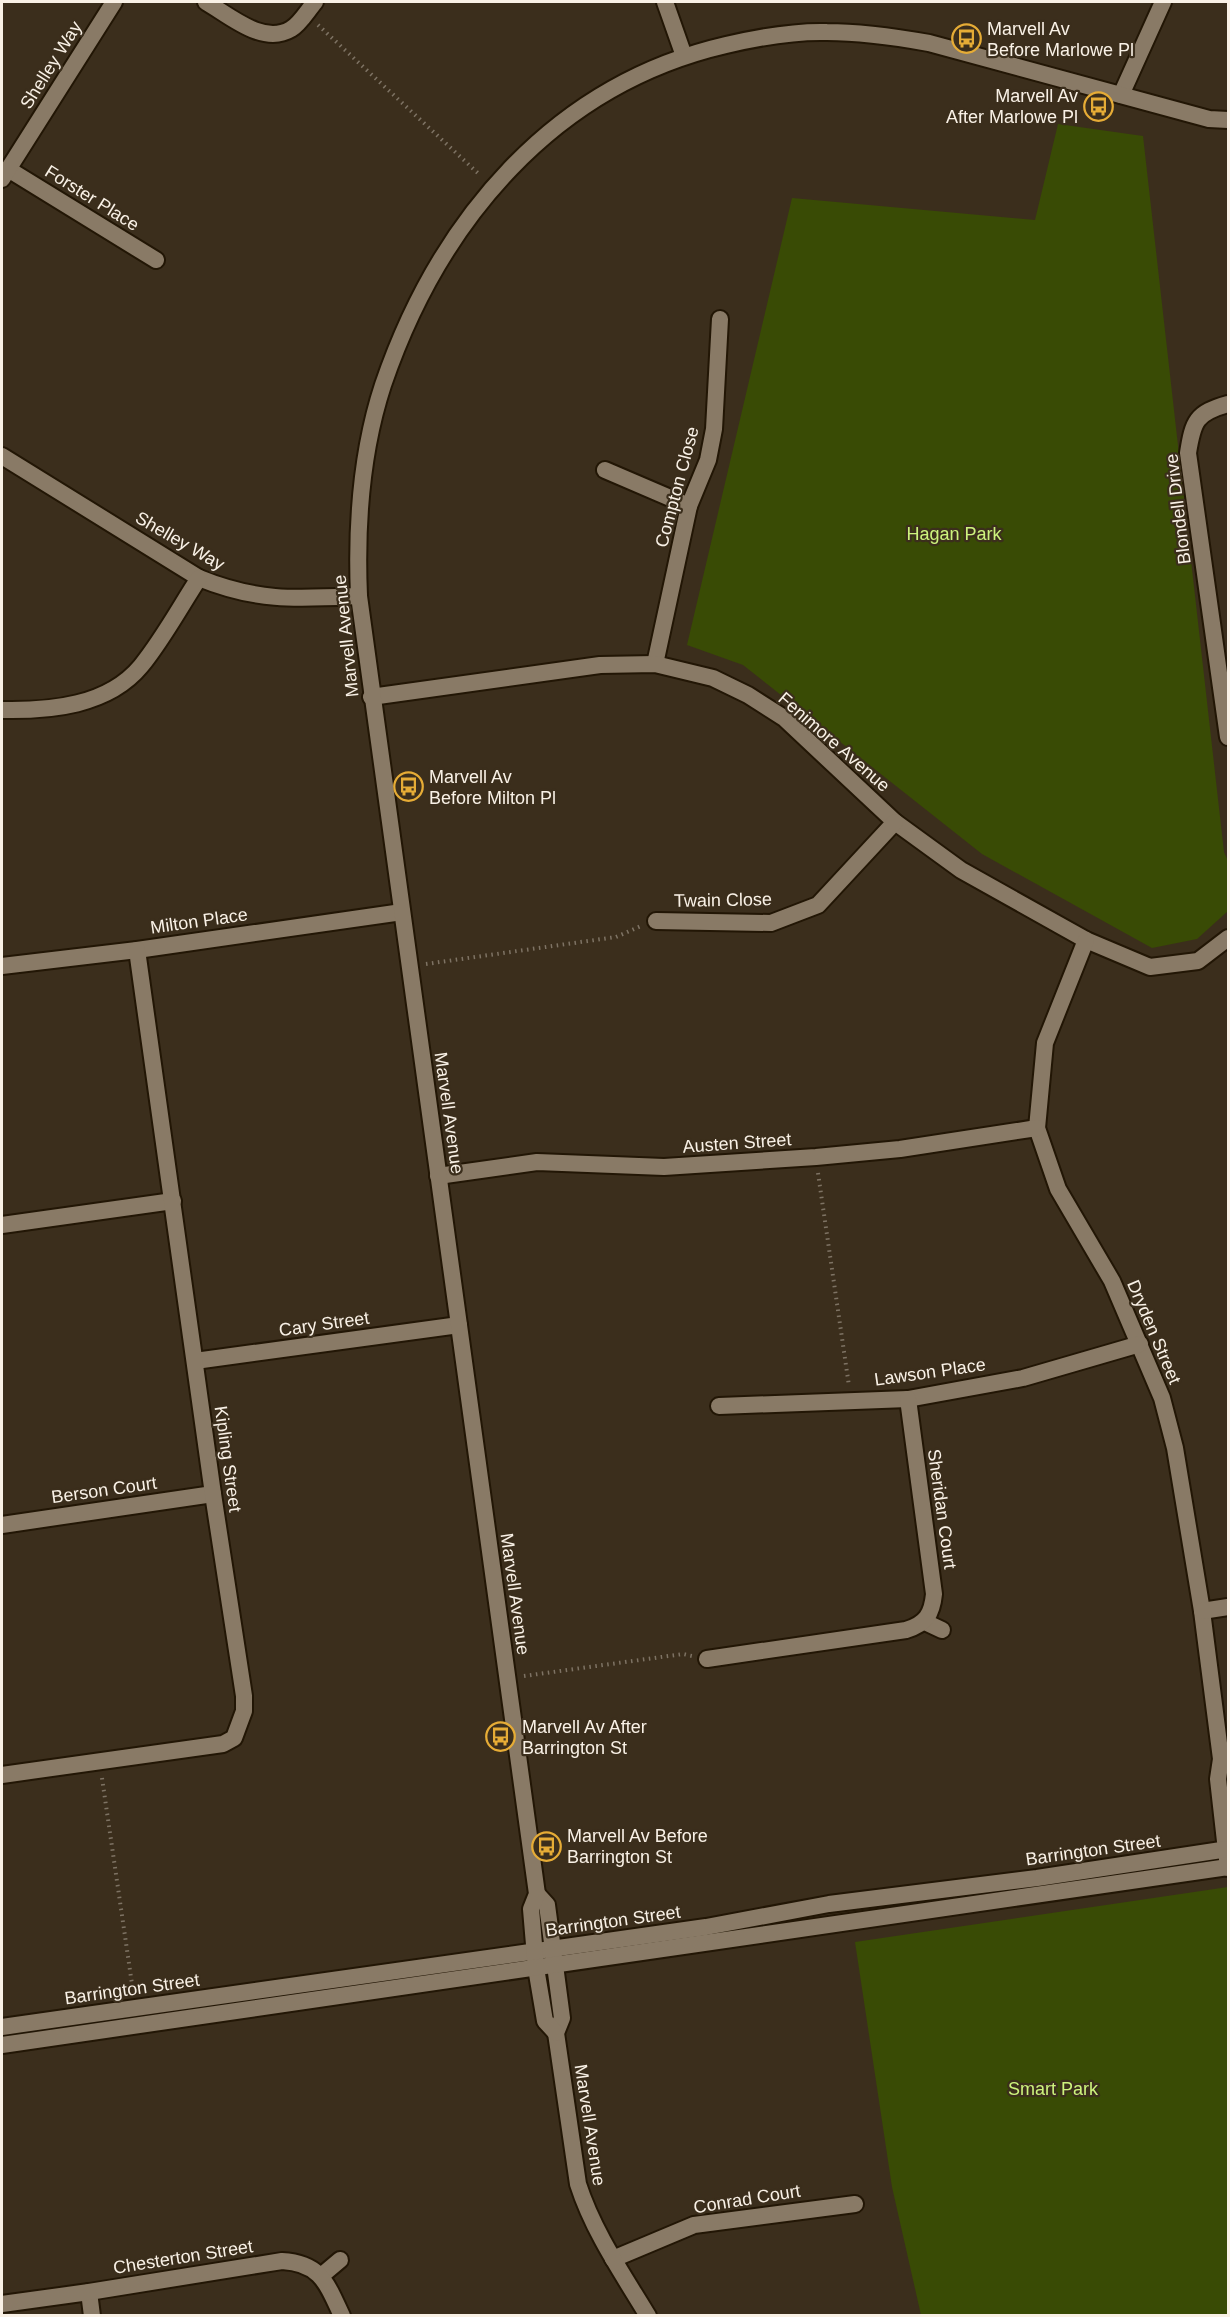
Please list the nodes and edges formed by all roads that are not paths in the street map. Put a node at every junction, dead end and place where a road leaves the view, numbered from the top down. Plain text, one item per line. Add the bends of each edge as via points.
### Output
1 (114, 2) edge
2 (206, 2) edge
3 (665, 2) edge
4 (1163, 2) edge
5 (310, 7) edge
6 (684, 56) junction
7 (1121, 95) junction
8 (1228, 120) edge
9 (5, 174) edge
10 (156, 260) dead end
11 (720, 319) dead end
12 (1228, 404) edge
13 (2, 456) edge
14 (605, 470) dead end
15 (688, 506) junction
16 (199, 578) junction
17 (359, 596) junction
18 (655, 664) junction
19 (372, 697) junction
20 (2, 710) edge
21 (1228, 737) edge
22 (896, 822) junction
23 (402, 912) junction
24 (656, 921) road end
25 (1228, 938) edge
26 (1086, 940) junction
27 (137, 950) junction
28 (2, 966) edge
29 (1037, 1128) junction
30 (438, 1176) junction
31 (173, 1201) junction
32 (2, 1225) edge
33 (459, 1325) junction
34 (1140, 1344) junction
35 (195, 1361) junction
36 (908, 1399) junction
37 (720, 1406) dead end
38 (213, 1494) junction
39 (2, 1525) edge
40 (1228, 1607) edge
41 (1203, 1611) junction
42 (925, 1622) junction
43 (942, 1630) dead end
44 (707, 1659) road end
45 (1225, 1765) edge
46 (2, 1775) edge
47 (1227, 1850) edge
48 (1228, 1867) edge
49 (537, 1894) junction
50 (535, 1951) junction
51 (554, 1957) junction
52 (536, 1968) junction
53 (2, 2027) edge
54 (556, 2033) junction
55 (2, 2046) edge
56 (855, 2204) dead end
57 (613, 2259) junction
58 (340, 2260) dead end
59 (321, 2276) junction
60 (88, 2292) junction
61 (2, 2304) edge
62 (92, 2316) edge
63 (342, 2316) edge
64 (648, 2316) edge

1 - 9 street, Shelley Way
2 - 5 street via 250,28 271,35 292,29
3 - 6 street
4 - 7 street
6 - 7 street, Marvell Avenue via 758,37 858,33 929,43
6 - 17 street, Marvell Avenue via 609,90 543,136 505,173 449,245 425,287 383,387 360,502
7 - 8 street, Marvell Avenue
9 - 10 street, Forster Place
11 - 15 street, Compton Close via 714,429 708,460
12 - 21 street, Blondell Drive via 1205,411 1191,430 1188,453
13 - 16 street, Shelley Way
14 - 15 street
15 - 18 street, Compton Close
16 - 17 street, Shelley Way via 268,597
16 - 20 street via 140,667 126,680 82,702 30,711
17 - 19 street, Marvell Avenue
18 - 19 street, Fenimore Avenue via 600,665
18 - 22 street, Fenimore Avenue via 712,678 784,718
19 - 23 street, Marvell Avenue
22 - 24 street, Twain Close via 818,905 771,923
22 - 26 street, Fenimore Avenue via 961,870
23 - 27 street, Milton Place
23 - 30 street, Marvell Avenue
25 - 26 street, Fenimore Avenue via 1198,961 1150,967
26 - 29 street, Dryden Street via 1045,1043
27 - 28 street, Milton Place
27 - 31 street, Kipling Street
29 - 30 street, Austen Street via 816,1157 664,1167 537,1162
29 - 34 street, Dryden Street via 1058,1189 1112,1281
30 - 33 street, Marvell Avenue
31 - 32 street
31 - 35 street, Kipling Street
33 - 35 street, Cary Street
33 - 49 street, Marvell Avenue
34 - 36 street, Lawson Place via 1023,1378
34 - 41 street, Dryden Street via 1162,1398 1175,1449
35 - 38 street, Kipling Street
36 - 37 street, Lawson Place
36 - 42 street, Sheridan Court via 934,1594 933,1607
38 - 39 street, Berson Court
38 - 46 street, Kipling Street via 244,1696 244,1711 234,1738 223,1744
40 - 41 street
41 - 45 street, Dryden Street
42 - 43 street
42 - 44 street via 906,1630
45 - 47 street, Dryden Street via 1218,1779
47 - 48 street, Dryden Street
47 - 51 street, Barrington Street via 830,1904
48 - 51 street, Barrington Street
49 - 50 street, Marvell Avenue via 531,1909
49 - 51 street, Marvell Avenue via 547,1905
50 - 51 street, Barrington Street
50 - 52 street, Marvell Avenue
50 - 53 street, Barrington Street
51 - 52 street, Barrington Street
51 - 54 street, Marvell Avenue via 562,2018
52 - 54 street, Marvell Avenue via 545,2021
52 - 55 street, Barrington Street
54 - 57 street, Marvell Avenue via 578,2184
56 - 57 street, Conrad Court via 694,2225
57 - 64 street, Marvell Avenue
58 - 59 street
59 - 60 street, Chesterton Street via 298,2262 282,2260
59 - 63 street
60 - 61 street, Chesterton Street
60 - 62 street

